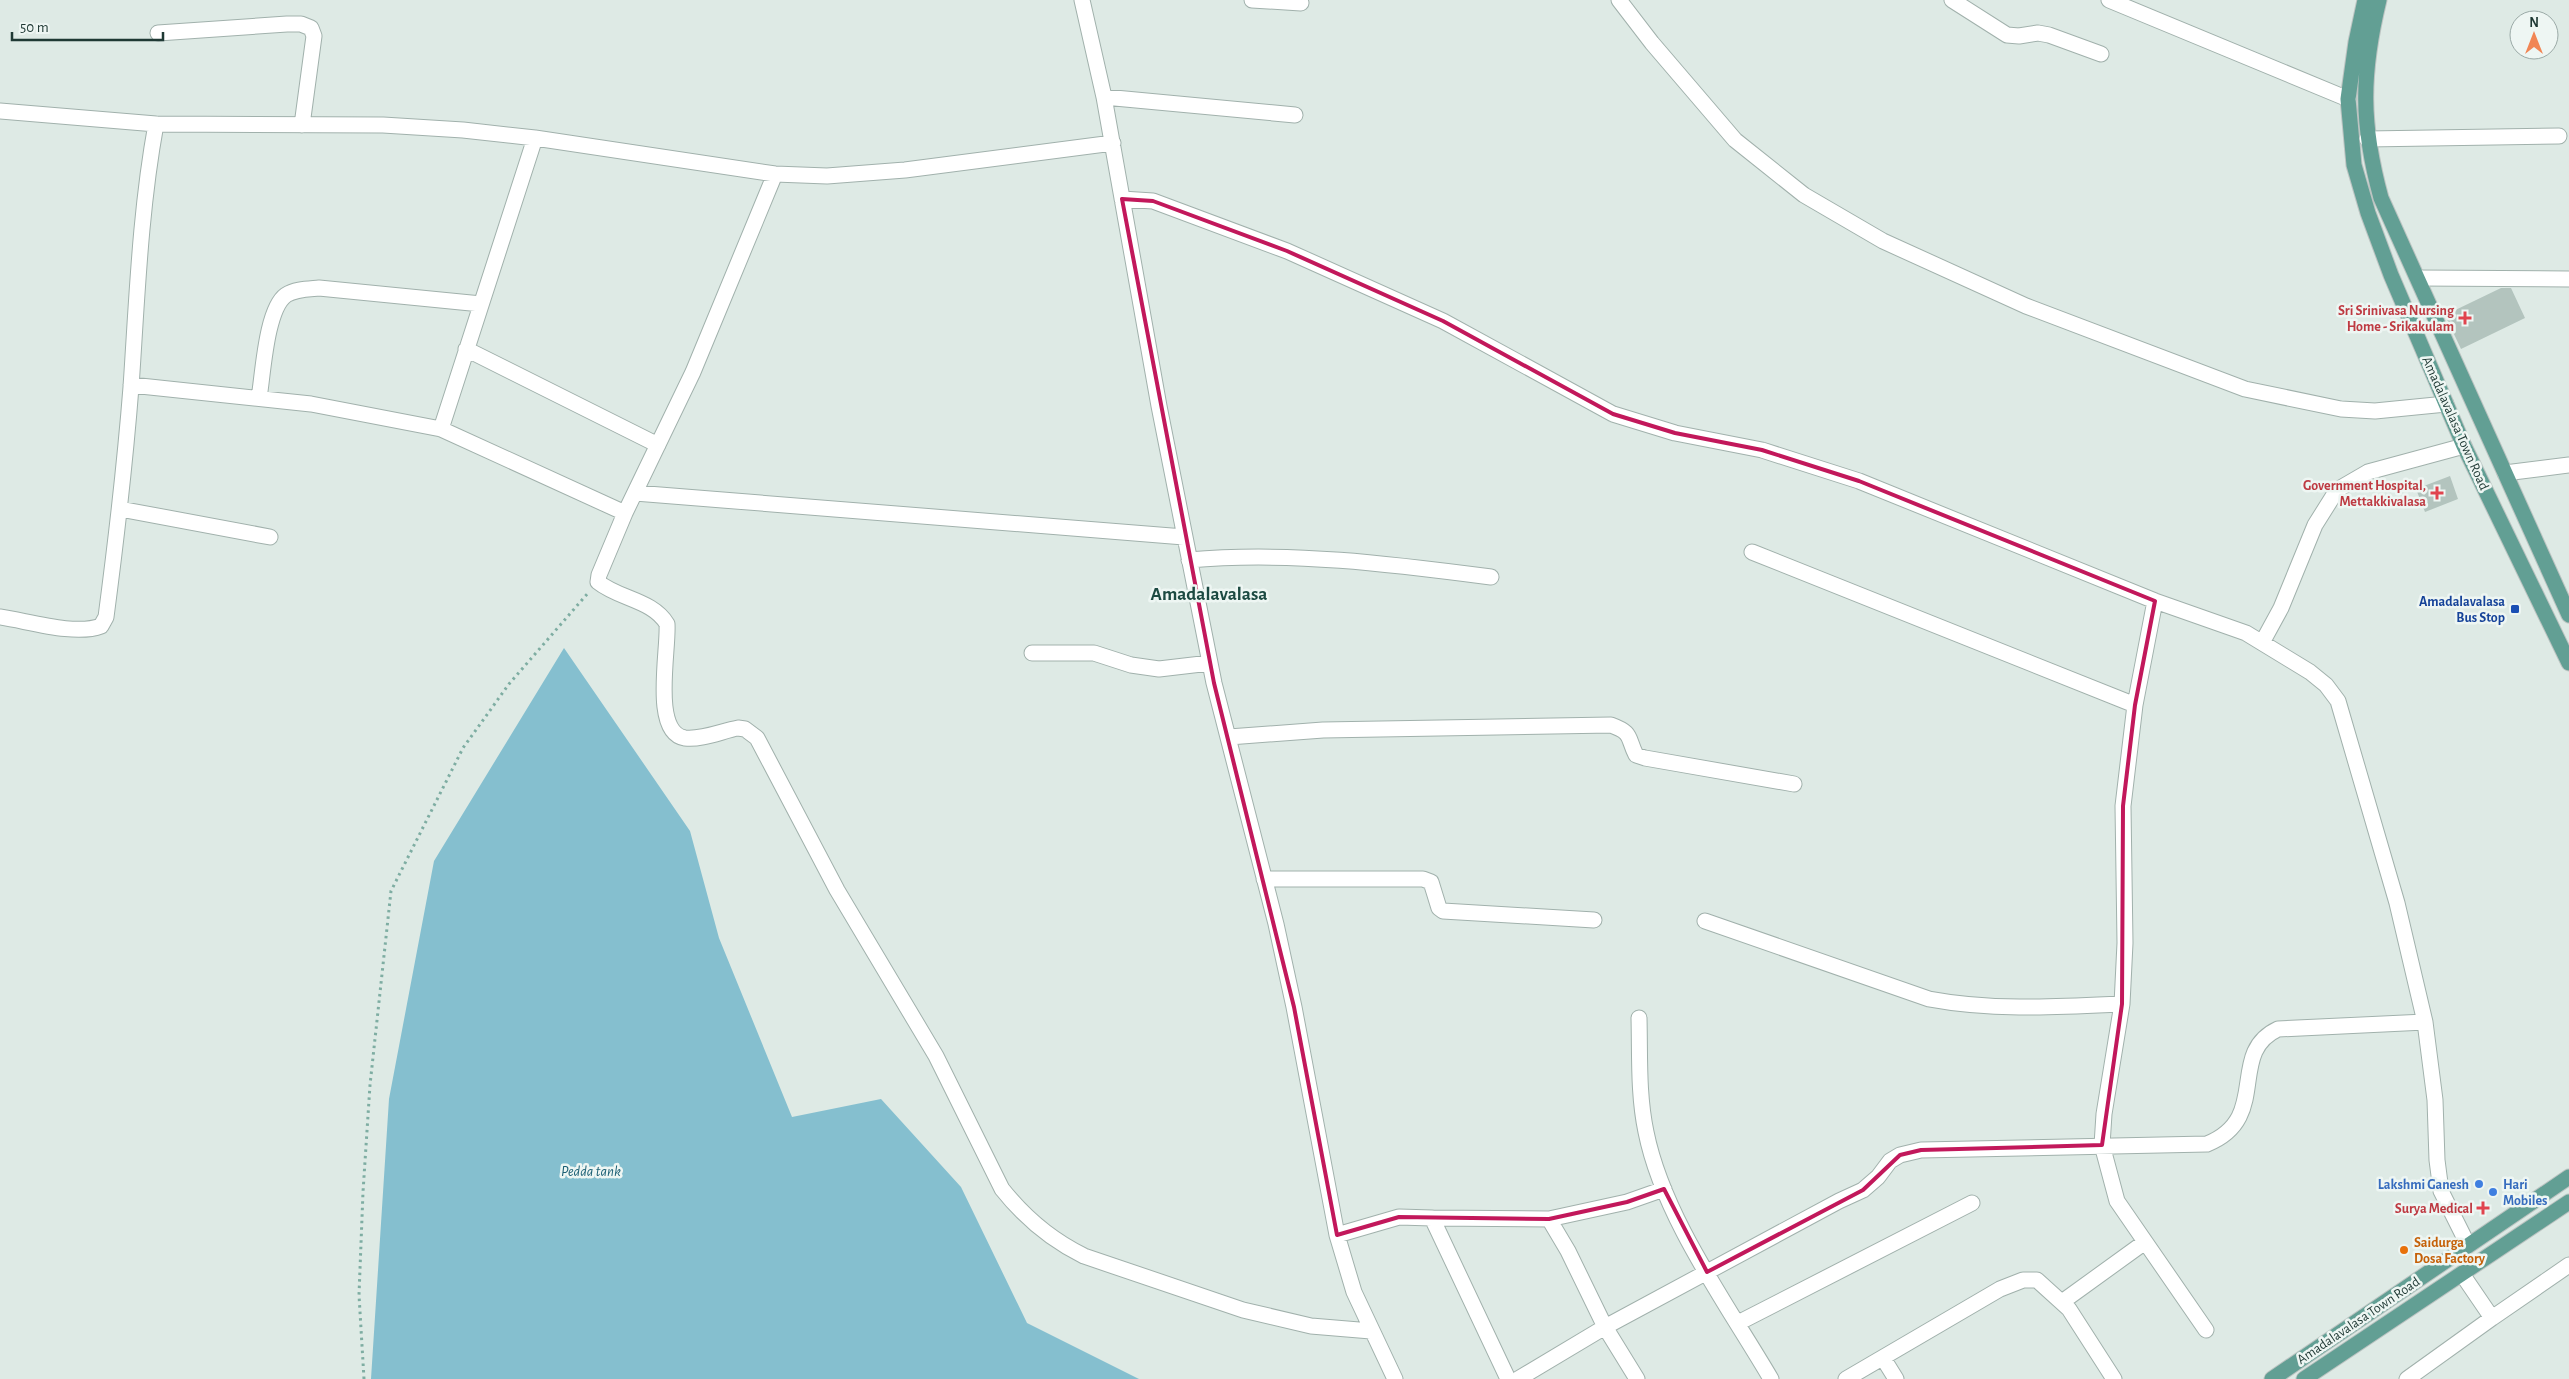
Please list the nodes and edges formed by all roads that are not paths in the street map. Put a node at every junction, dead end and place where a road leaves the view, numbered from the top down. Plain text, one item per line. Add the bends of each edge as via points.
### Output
1 (1082, 0) edge
2 (1252, 0) edge
3 (1619, 0) edge
4 (1952, 0) edge
5 (2109, 0) edge
6 (2365, 0) edge
7 (2379, 0) edge
8 (1301, 3) dead end
9 (158, 33) dead end
10 (2101, 54) dead end
11 (1104, 97) junction
12 (2348, 99) junction
13 (0, 111) edge
14 (1296, 115) dead end
15 (156, 124) junction
16 (302, 125) junction
17 (2559, 136) dead end
18 (534, 138) junction
19 (2367, 139) junction
20 (1113, 143) junction
21 (775, 174) junction
22 (1122, 199) junction
23 (2418, 278) junction
24 (2569, 279) edge
25 (481, 304) junction
26 (466, 349) junction
27 (131, 386) junction
28 (259, 398) junction
29 (2446, 404) junction
30 (441, 429) junction
31 (658, 444) junction
32 (2464, 446) junction
33 (2569, 465) edge
34 (2506, 473) junction
35 (635, 493) junction
36 (120, 509) junction
37 (625, 513) junction
38 (270, 537) dead end
39 (1184, 537) junction
40 (1752, 552) dead end
41 (1189, 560) junction
42 (1491, 577) dead end
43 (2156, 601) junction
44 (2569, 615) edge
45 (0, 616) edge
46 (2263, 641) junction
47 (1032, 653) dead end
48 (1210, 663) junction
49 (2569, 664) edge
50 (2135, 705) junction
51 (1229, 737) junction
52 (1794, 784) dead end
53 (1264, 879) junction
54 (1594, 920) dead end
55 (1705, 921) dead end
56 (2122, 1004) junction
57 (1639, 1018) dead end
58 (2425, 1022) junction
59 (2102, 1145) junction
60 (2569, 1177) edge
61 (1664, 1189) junction
62 (2569, 1202) edge
63 (1972, 1203) dead end
64 (1432, 1218) junction
65 (1549, 1219) junction
66 (1337, 1235) junction
67 (2145, 1242) junction
68 (2468, 1245) junction
69 (2569, 1265) edge
70 (1707, 1272) junction
71 (2462, 1274) junction
72 (2062, 1302) junction
73 (2492, 1318) junction
74 (1738, 1323) junction
75 (1605, 1327) junction
76 (2206, 1330) dead end
77 (1371, 1331) junction
78 (1883, 1358) junction
79 (1396, 1379) edge
80 (1508, 1379) edge
81 (1518, 1379) edge
82 (1637, 1379) edge
83 (1771, 1379) edge
84 (1846, 1379) edge
85 (1896, 1379) edge
86 (2114, 1379) edge
87 (2272, 1379) edge
88 (2304, 1379) edge
89 (2407, 1379) edge

1 - 11 street
2 - 8 street
3 - 29 street via 1735,140 1804,195 1883,241 2026,306 2245,389 2341,409 2375,411
4 - 10 street via 2007,35 2049,35
5 - 12 street
6 - 12 main road, Amadalavalasa Town Road
7 - 19 main road, Amadalavalasa Town Road via 2367,73 2364,108
9 - 16 street via 287,24 311,28 314,36
11 - 14 street
11 - 20 street
12 - 29 main road, Amadalavalasa Town Road via 2354,164 2368,212
13 - 15 street
15 - 16 street
15 - 27 street via 138,260
16 - 18 street via 383,125
17 - 19 street
18 - 21 street
18 - 25 street
19 - 23 main road, Amadalavalasa Town Road via 2381,198
20 - 21 street via 876,172 827,176
20 - 22 street
21 - 31 street via 693,372
22 - 39 street
22 - 43 street via 1152,201 1287,252 1443,321 1613,414 1675,433 1762,450 1859,481
23 - 24 street
23 - 34 main road, Amadalavalasa Town Road
25 - 26 street
25 - 28 street via 320,288 286,295 277,304 270,328
26 - 30 street
26 - 31 street
27 - 28 street
27 - 36 street
28 - 30 street via 311,404
29 - 32 main road, Amadalavalasa Town Road
30 - 37 street
31 - 35 street
32 - 46 street via 2368,472 2337,490 2315,526 2281,608
32 - 49 main road, Amadalavalasa Town Road via 2545,608
33 - 34 street
34 - 44 main road, Amadalavalasa Town Road
35 - 37 street
35 - 39 street
36 - 38 street
36 - 45 street via 106,617 101,626 78,630
37 - 77 street via 598,582 654,610 667,624 664,695 667,721 676,735 694,738 738,728 757,738 837,890 936,1056 1002,1189 1015,1206 1060,1245 1126,1272 1243,1310 1312,1326
39 - 41 street
40 - 50 street
41 - 42 street via 1297,558
41 - 48 street
43 - 46 street
43 - 50 street
46 - 58 street via 2310,672 2338,701 2398,903
47 - 48 street via 1094,653 1131,666 1159,669
48 - 51 street
50 - 56 street via 2123,806 2125,943
51 - 52 street via 1323,730 1611,725 1624,729 1631,736 1636,755 1645,758
51 - 53 street
53 - 54 street via 1423,879 1431,882 1439,908 1443,911
53 - 66 street via 1294,1007
55 - 56 street via 1929,999 2021,1009
56 - 59 street
57 - 61 street via 1640,1095 1646,1133
58 - 59 street via 2278,1030 2265,1035 2258,1043 2247,1102 2230,1132 2220,1139 2207,1144 2180,1146
58 - 68 street via 2435,1100 2441,1191
59 - 67 street via 2117,1201
59 - 70 street via 1921,1150 1900,1155 1890,1161 1863,1190
60 - 68 main road, Amadalavalasa Town Road
61 - 65 street via 1627,1202
61 - 70 street
62 - 71 main road, Amadalavalasa Town Road
63 - 74 street
64 - 65 street
64 - 66 street via 1399,1216
64 - 80 street
65 - 75 street
66 - 77 street via 1354,1292
67 - 72 street
67 - 76 street
68 - 87 main road, Amadalavalasa Town Road
69 - 73 street
70 - 74 street
70 - 75 street
71 - 73 street
71 - 88 main road, Amadalavalasa Town Road
72 - 78 street via 2037,1280 2023,1280 2000,1289
72 - 86 street
73 - 89 street
74 - 83 street
75 - 81 street
75 - 82 street
77 - 79 street
78 - 84 street
78 - 85 street

